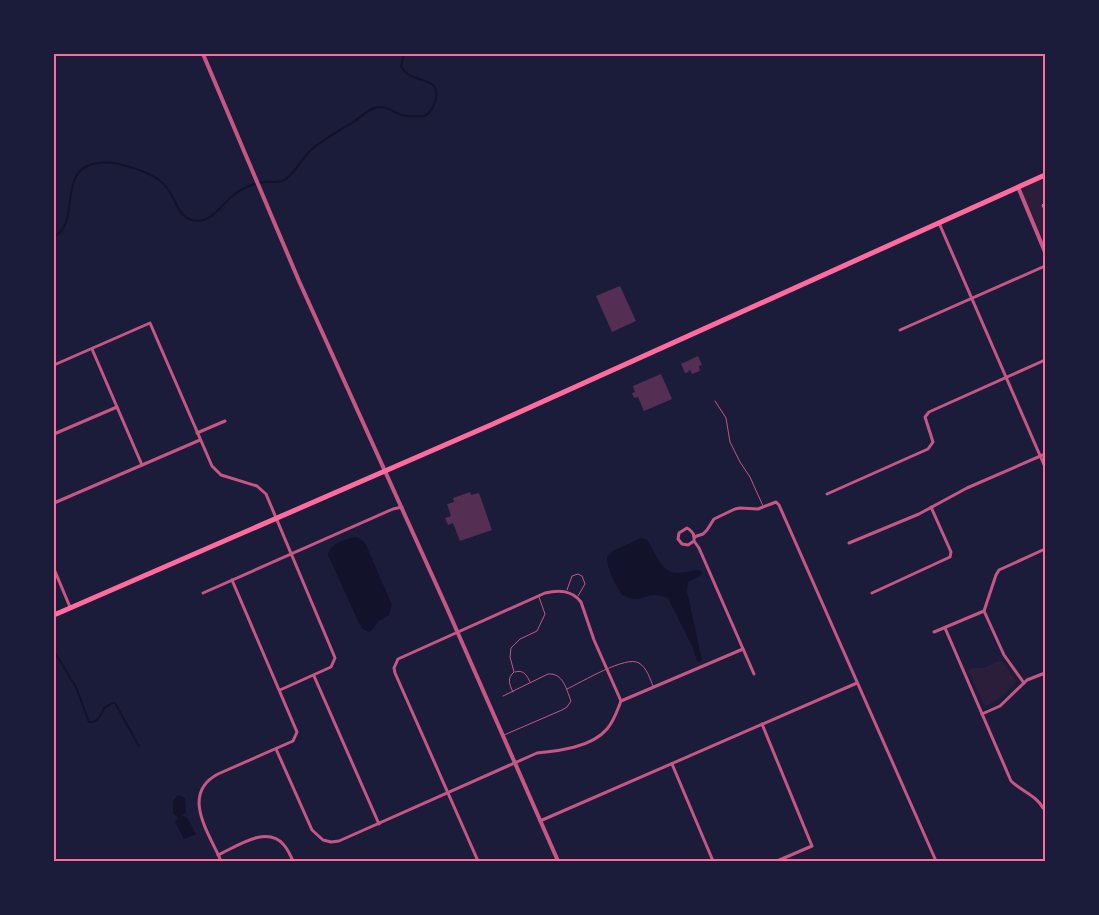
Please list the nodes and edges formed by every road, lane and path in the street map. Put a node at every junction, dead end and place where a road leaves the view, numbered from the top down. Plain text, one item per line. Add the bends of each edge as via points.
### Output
1 (203, 54) edge
2 (1045, 175) edge
3 (1018, 187) junction
4 (1045, 203) edge
5 (1045, 212) edge
6 (939, 223) junction
7 (1045, 252) edge
8 (1045, 266) edge
9 (972, 298) junction
10 (900, 330) dead end
11 (92, 349) junction
12 (1045, 360) edge
13 (54, 365) edge
14 (1006, 377) junction
15 (715, 401) dead end
16 (117, 407) junction
17 (224, 421) dead end
18 (197, 433) junction
19 (54, 434) edge
20 (200, 440) junction
21 (1045, 454) edge
22 (1041, 456) junction
23 (142, 465) junction
24 (1045, 467) edge
25 (386, 471) junction
26 (828, 494) dead end
27 (54, 503) edge
28 (402, 507) junction
29 (763, 507) junction
30 (931, 507) junction
31 (276, 518) junction
32 (694, 539) junction
33 (849, 543) dead end
34 (1045, 549) edge
35 (291, 554) junction
36 (54, 569) edge
37 (232, 580) junction
38 (566, 592) junction
39 (203, 593) dead end
40 (872, 593) dead end
41 (538, 596) junction
42 (577, 597) junction
43 (70, 608) junction
44 (984, 611) junction
45 (54, 615) edge
46 (945, 628) junction
47 (458, 631) junction
48 (934, 632) dead end
49 (743, 649) junction
50 (607, 669) junction
51 (514, 672) junction
52 (1045, 673) edge
53 (754, 674) dead end
54 (314, 676) junction
55 (531, 682) junction
56 (857, 683) junction
57 (1024, 683) junction
58 (653, 687) junction
59 (566, 689) junction
60 (280, 690) junction
61 (512, 692) junction
62 (503, 696) dead end
63 (621, 701) junction
64 (982, 714) junction
65 (762, 724) junction
66 (504, 736) junction
67 (276, 749) junction
68 (516, 763) junction
69 (672, 764) junction
70 (448, 793) junction
71 (1043, 808) dead end
72 (540, 821) junction
73 (379, 824) junction
74 (218, 854) junction
75 (221, 861) edge
76 (293, 861) edge
77 (478, 861) edge
78 (558, 861) edge
79 (713, 861) edge
80 (777, 861) edge
81 (936, 861) edge

1 - 25 street via 299,281
2 - 3 main road
3 - 6 main road
3 - 7 street
4 - 5 path via 1042,204
6 - 9 street
6 - 25 main road
8 - 9 street
9 - 10 street
9 - 14 street
11 - 13 street
11 - 16 street
11 - 18 street via 150,323
12 - 14 street
14 - 22 street
14 - 26 street via 929,412 925,417 933,442 928,449
15 - 29 lane via 726,418 730,442
16 - 19 street
16 - 23 street
17 - 18 street
18 - 20 street
20 - 23 street
20 - 31 street via 212,466 221,475 257,486 266,494
21 - 22 street
22 - 24 street
22 - 30 street via 966,488
23 - 27 street
25 - 28 street
25 - 31 main road
28 - 35 street
28 - 47 street
29 - 32 street via 735,509 714,519 707,530
29 - 56 street via 776,502
30 - 33 street
30 - 40 street via 951,552 950,557
31 - 35 street
31 - 43 main road
32 - 32 street via 693,532 687,528 678,536 679,542 685,545
32 - 49 street
34 - 44 street via 999,570
35 - 37 street
35 - 54 street via 335,658 331,667
36 - 43 street
37 - 39 street
37 - 60 street
38 - 41 street
38 - 42 street
38 - 42 lane via 572,576 578,574 585,584
41 - 47 street
41 - 51 lane via 545,614 538,631 520,639 511,648
42 - 50 street via 584,607
43 - 45 main road
44 - 46 street
44 - 57 street via 1004,655
46 - 48 street
46 - 64 street
47 - 66 street
47 - 70 street via 402,656 394,668
49 - 53 street
49 - 58 street
50 - 58 lane via 635,661 642,664
50 - 59 lane
50 - 63 street
51 - 55 lane via 523,672
51 - 61 lane via 509,682
52 - 57 street
54 - 60 street
54 - 73 street
55 - 59 lane via 556,674
55 - 61 lane
56 - 65 street
56 - 81 street
57 - 64 street via 1000,706
58 - 63 street
59 - 66 lane via 571,701 567,707
60 - 67 street via 297,732 292,741
61 - 62 lane
63 - 68 street via 610,726 598,737 575,747 537,754
64 - 71 street via 1012,781 1017,788 1040,802
65 - 69 street
65 - 80 street via 812,846
66 - 68 street
67 - 73 street via 317,836 327,841 340,841
67 - 74 street via 212,777 203,786 198,798 199,810
68 - 70 street
68 - 72 street
69 - 72 street
69 - 79 street
70 - 73 street
70 - 77 street
72 - 78 street
74 - 75 street
74 - 76 street via 256,838 270,836 282,843

